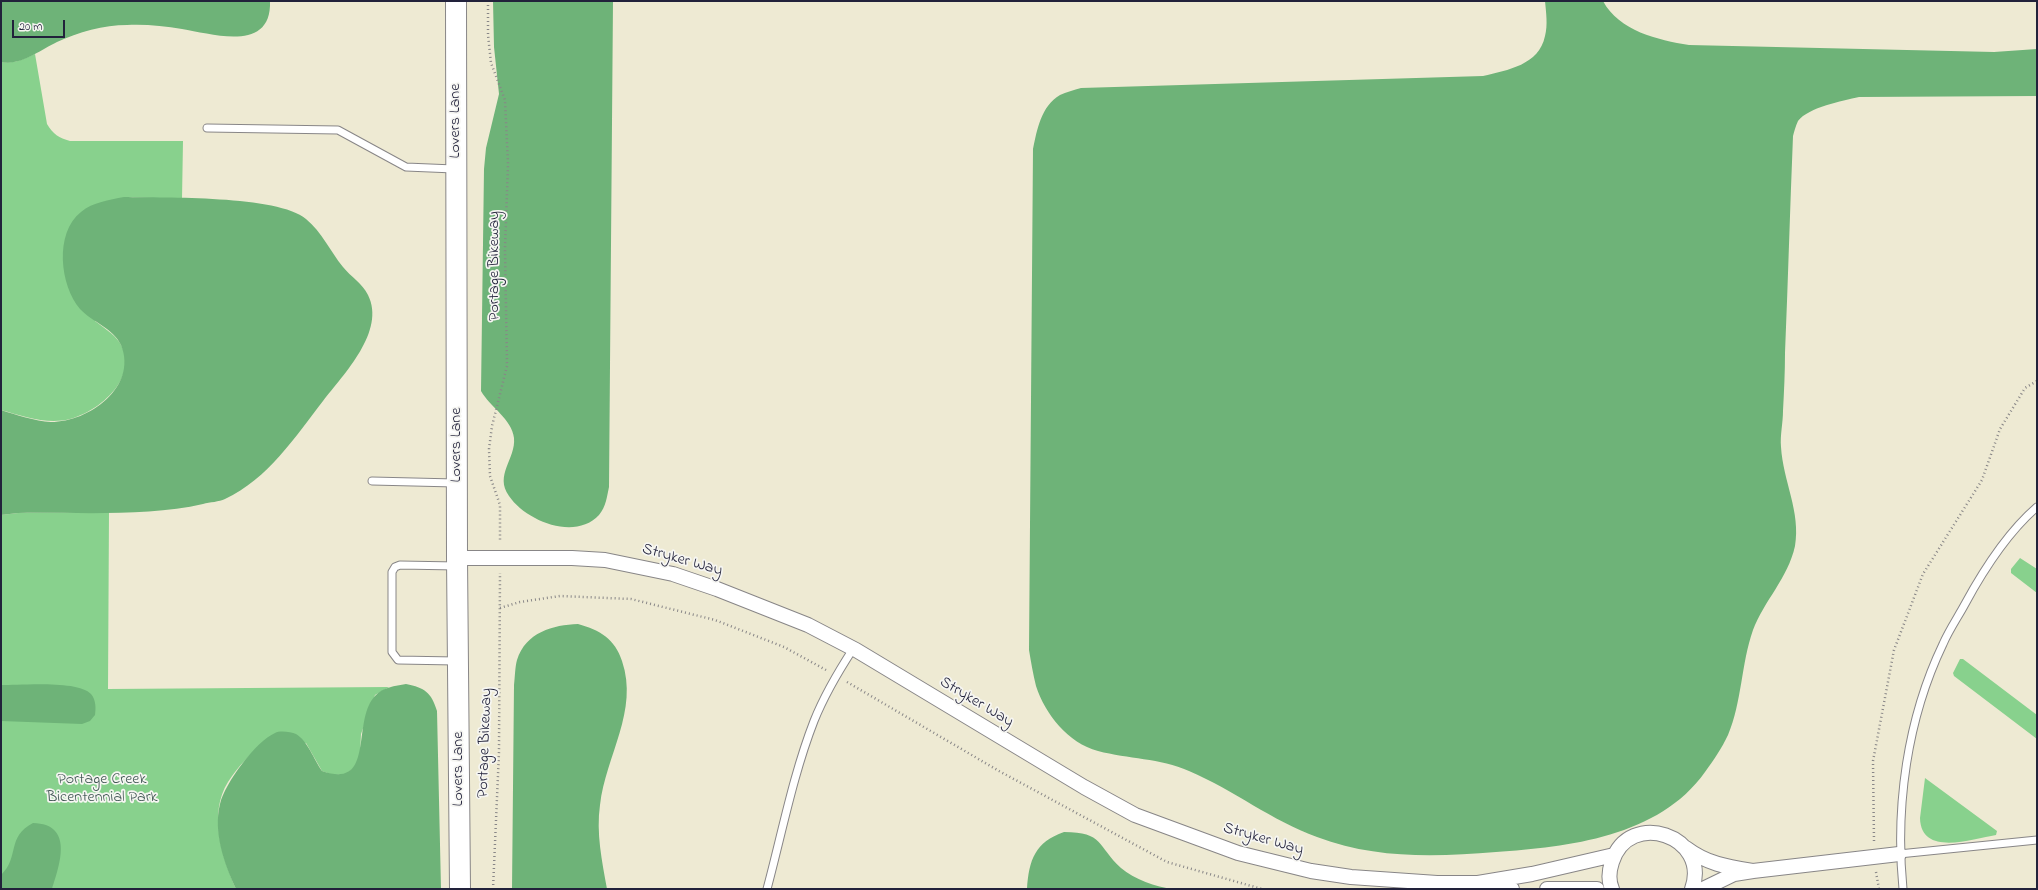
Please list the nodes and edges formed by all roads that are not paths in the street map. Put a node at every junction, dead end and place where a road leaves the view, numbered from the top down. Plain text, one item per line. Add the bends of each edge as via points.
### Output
1 (456, 1) edge
2 (207, 128) dead end
3 (456, 169) junction
4 (372, 482) dead end
5 (457, 483) junction
6 (2037, 507) edge
7 (457, 562) junction
8 (853, 649) junction
9 (458, 661) junction
10 (2037, 840) edge
11 (1684, 846) junction
12 (1900, 854) junction
13 (1614, 855) junction
14 (1753, 871) junction
15 (1478, 883) junction
16 (460, 889) edge
17 (768, 889) edge
18 (1512, 889) edge
19 (1547, 889) edge
20 (1597, 889) edge
21 (1612, 889) edge
22 (1692, 889) edge
23 (1703, 889) edge
24 (1903, 889) edge

1 - 3 street, Lovers Lane
2 - 3 lane via 338,130 406,167
3 - 5 street, Lovers Lane
4 - 5 lane
5 - 7 street, Lovers Lane
6 - 12 lane via 2003,544 1981,576 1943,644 1930,676 1912,733 1906,765
7 - 8 street, Stryker Way via 572,558 633,564 674,574 717,589 808,625
7 - 9 street, Lovers Lane
7 - 9 lane via 400,565 392,572 392,652 398,660
8 - 15 street, Stryker Way via 1084,787 1135,815 1177,832 1238,853 1311,872 1397,881
8 - 17 lane via 836,675 814,721 799,766
9 - 16 street, Lovers Lane
10 - 12 lane
11 - 13 street via 1673,837 1660,833 1646,833 1633,836 1622,844
11 - 14 street via 1720,866
11 - 22 street via 1695,870
12 - 14 street
12 - 24 lane
13 - 15 street, Stryker Way via 1532,874
13 - 21 street via 1609,869
14 - 23 street via 1734,874
15 - 18 street, Stryker Way
19 - 20 street

